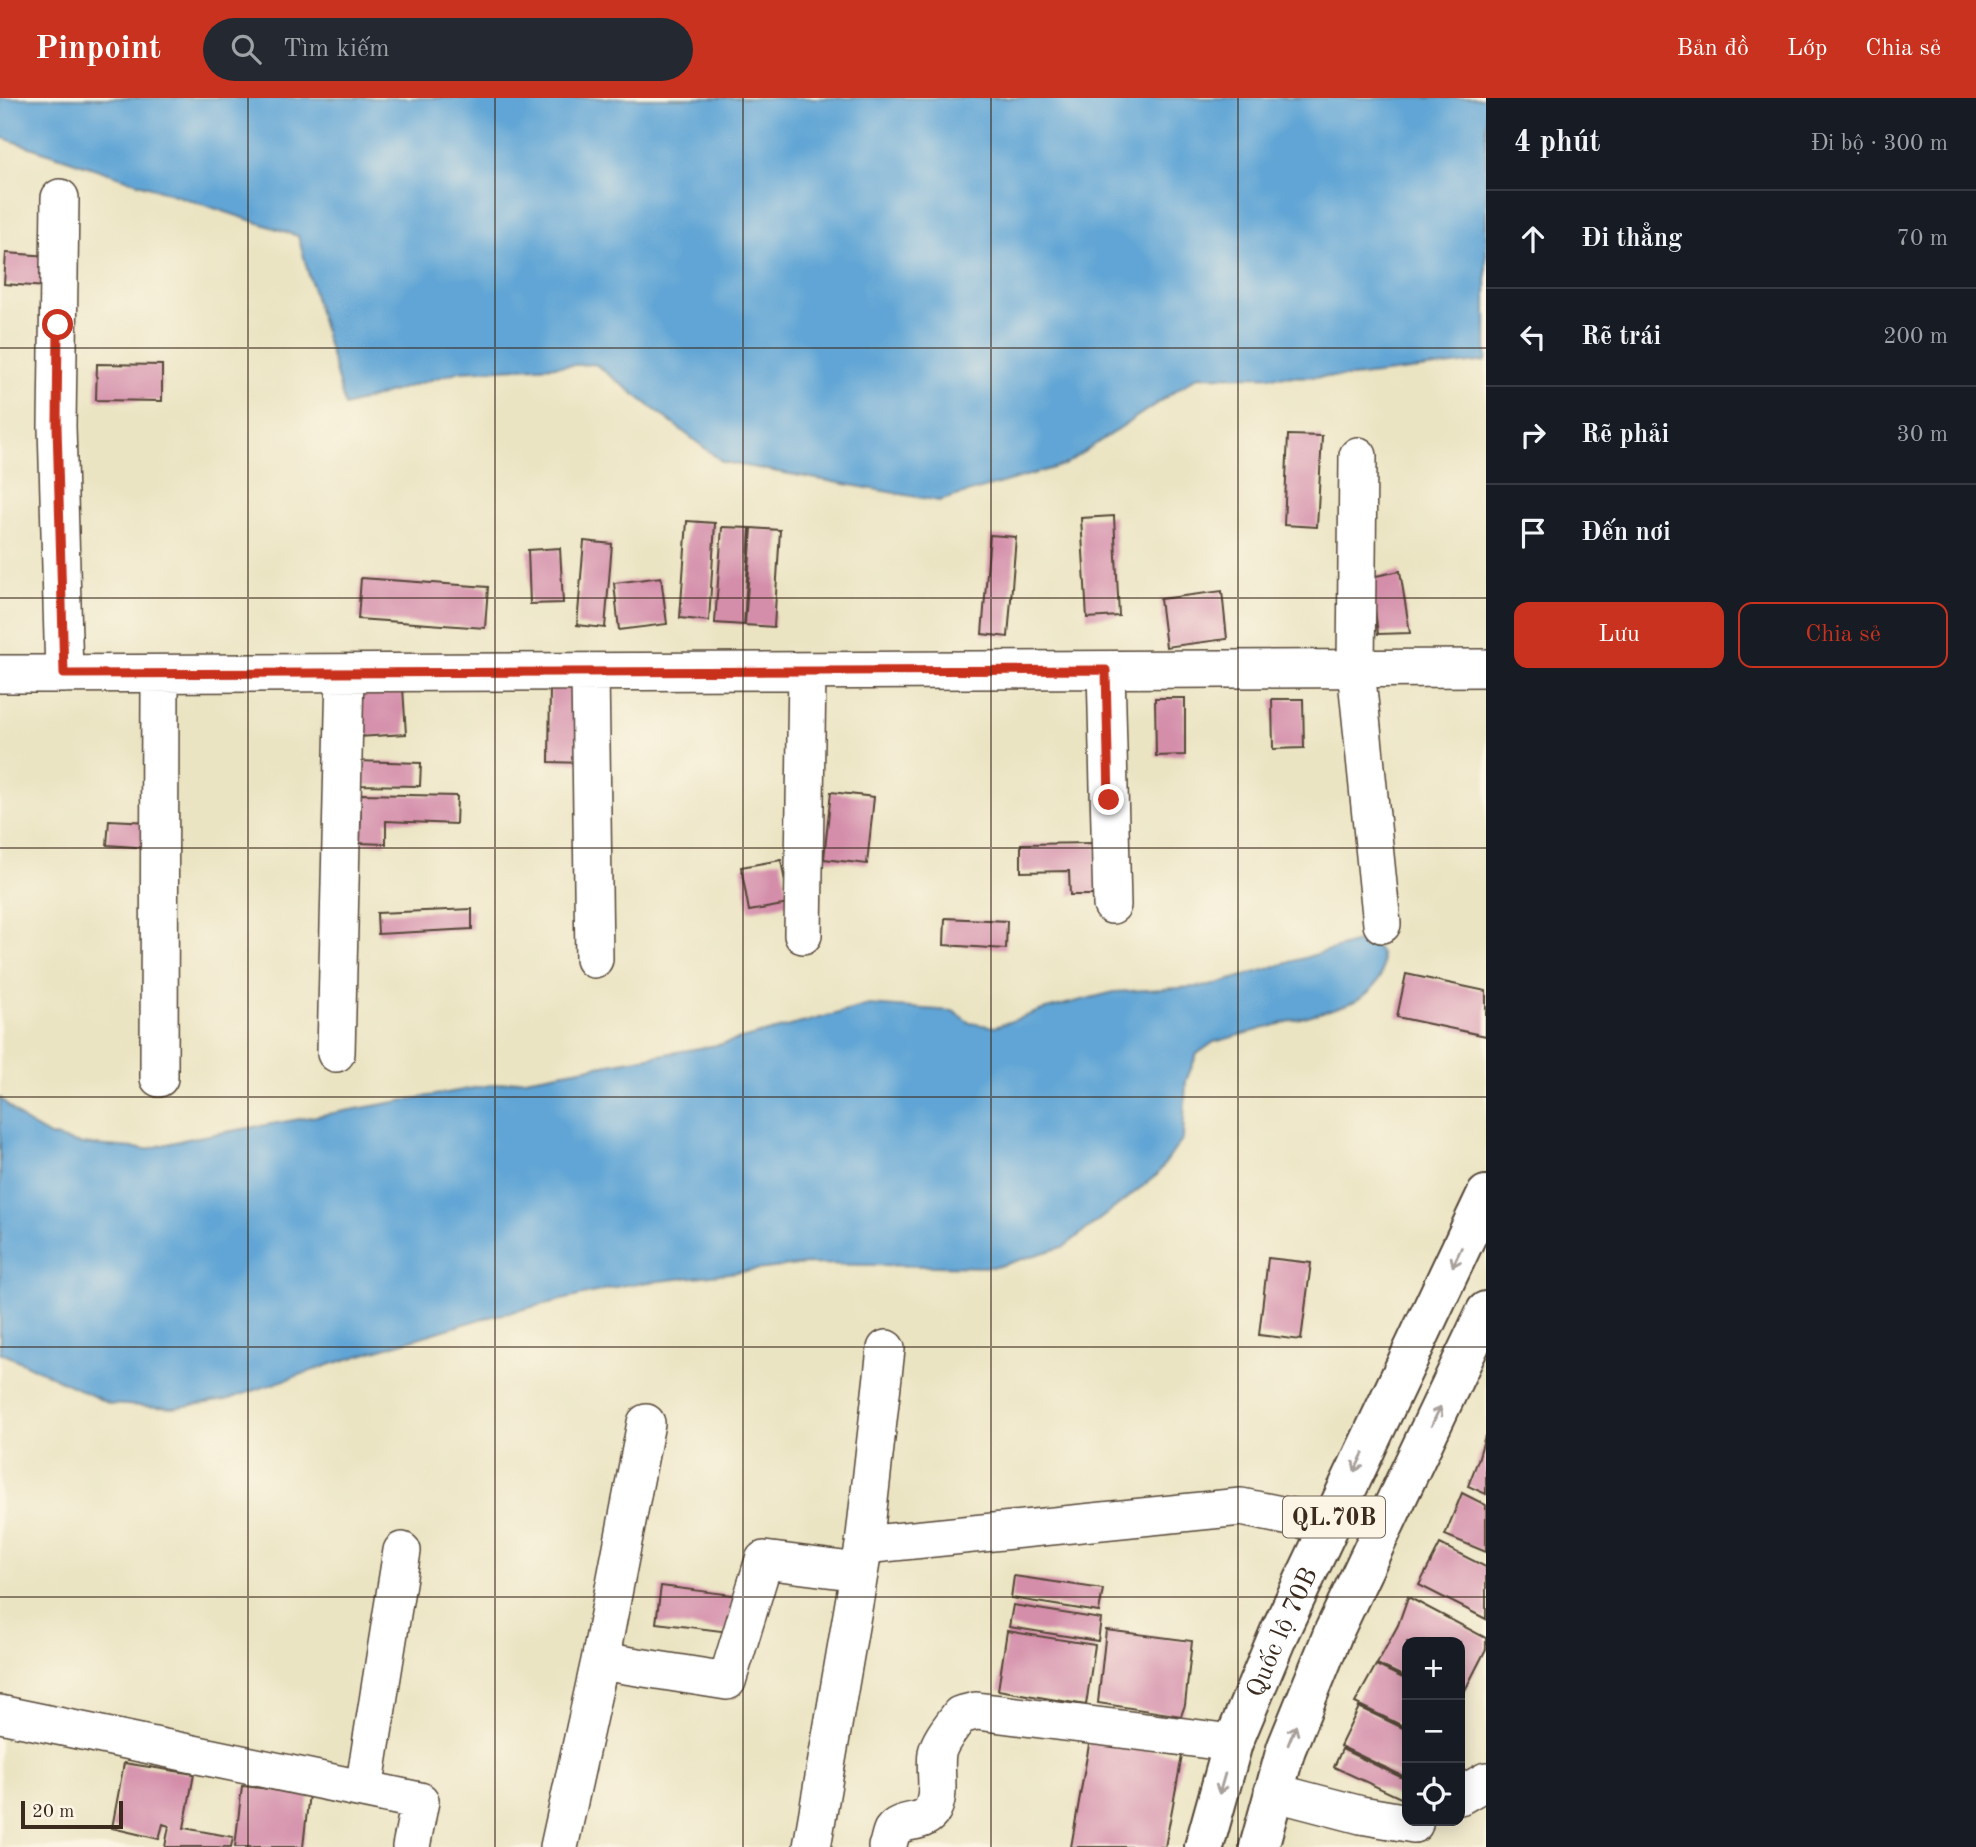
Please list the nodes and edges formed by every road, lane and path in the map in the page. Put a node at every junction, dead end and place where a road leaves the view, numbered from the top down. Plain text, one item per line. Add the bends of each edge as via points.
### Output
1 (60, 198) dead end
2 (1358, 456) dead end
3 (1486, 668) edge
4 (1356, 669) junction
5 (1106, 670) junction
6 (807, 671) junction
7 (590, 672) junction
8 (345, 673) junction
9 (0, 674) edge
10 (64, 674) junction
11 (160, 674) junction
12 (1112, 905) dead end
13 (1382, 924) dead end
14 (803, 935) dead end
15 (594, 959) dead end
16 (336, 1053) dead end
17 (159, 1078) dead end
18 (1486, 1195) edge
19 (1486, 1311) edge
20 (886, 1349) dead end
21 (646, 1423) dead end
22 (1329, 1525) junction
23 (402, 1551) dead end
24 (862, 1558) junction
25 (600, 1661) junction
26 (0, 1714) edge
27 (1234, 1743) junction
28 (1486, 1781) edge
29 (364, 1789) junction
30 (1273, 1792) junction
31 (1465, 1793) edge
32 (1412, 1830) edge
33 (411, 1847) edge
34 (559, 1847) edge
35 (812, 1847) edge
36 (887, 1847) edge
37 (1204, 1847) edge
38 (1259, 1847) edge

1 - 10 street via 57,426
2 - 4 street
3 - 4 street
4 - 5 street
4 - 13 street
5 - 6 street
5 - 12 street
6 - 7 street
6 - 14 street
7 - 8 street
7 - 15 street
8 - 11 street
8 - 16 street
9 - 10 street
10 - 11 street
11 - 17 street
18 -> 22 main road, Quốc lộ 70B / QL.70B
30 -> 19 main road, Quốc lộ 70B / QL.70B via 1334,1631
20 - 24 street
21 - 25 street
22 - 24 street via 1241,1507
22 - 27 main road, Quốc lộ 70B / QL.70B
23 - 29 street
24 - 25 street via 764,1560 727,1681
24 - 35 street
25 - 34 street
26 - 29 street
27 - 36 street via 976,1711 960,1716 937,1750 937,1801 931,1812 892,1831
27 -> 37 main road, Quốc lộ 70B / QL.70B
28 - 31 street
29 - 33 street via 419,1801
30 - 32 street
30 - 38 main road, Quốc lộ 70B / QL.70B

